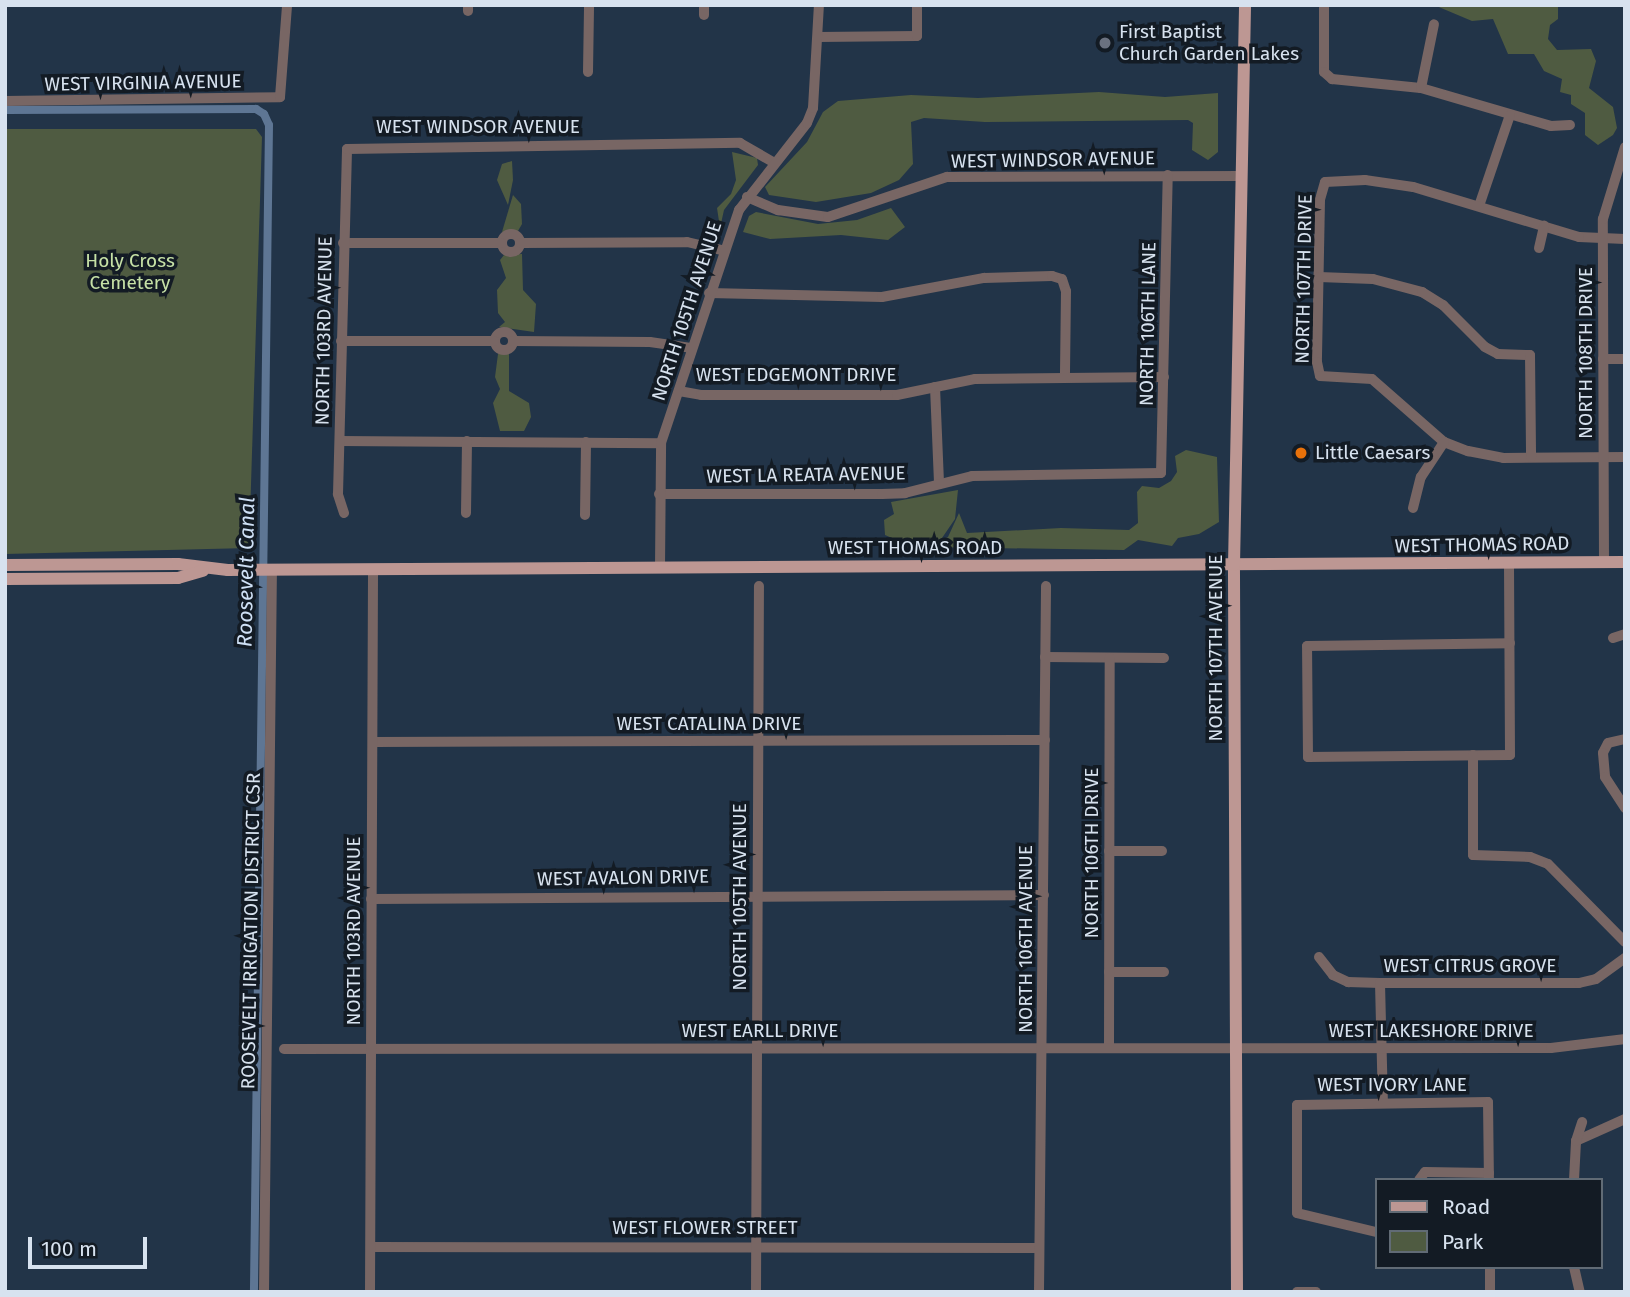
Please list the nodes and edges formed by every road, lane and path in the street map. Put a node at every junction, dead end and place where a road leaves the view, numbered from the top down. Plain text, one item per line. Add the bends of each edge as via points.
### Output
1 (287, 5) edge
2 (589, 5) edge
3 (818, 5) edge
4 (917, 5) edge
5 (1245, 5) edge
6 (1324, 5) edge
7 (1434, 24) dead end
8 (818, 37) junction
9 (588, 72) dead end
10 (1421, 89) junction
11 (5, 101) edge
12 (1510, 115) junction
13 (1570, 125) dead end
14 (1625, 147) edge
15 (347, 149) joint
16 (773, 162) junction
17 (1168, 175) junction
18 (1242, 176) junction
19 (747, 197) junction
20 (1479, 206) junction
21 (1544, 226) junction
22 (1603, 239) junction
23 (1625, 239) edge
24 (343, 243) junction
25 (1539, 248) dead end
26 (723, 250) junction
27 (1319, 277) junction
28 (709, 293) junction
29 (341, 341) junction
30 (691, 348) junction
31 (1603, 359) junction
32 (1625, 359) edge
33 (1065, 377) junction
34 (1164, 377) junction
35 (935, 387) junction
36 (679, 391) junction
37 (340, 441) junction
38 (467, 441) junction
39 (586, 442) junction
40 (1444, 442) junction
41 (661, 443) junction
42 (1531, 457) junction
43 (1604, 457) junction
44 (1625, 457) edge
45 (1161, 473) joint
46 (939, 484) junction
47 (659, 494) junction
48 (1413, 508) dead end
49 (344, 513) dead end
50 (466, 513) dead end
51 (585, 515) dead end
52 (1604, 562) junction
53 (1625, 562) edge
54 (1509, 564) junction
55 (5, 565) edge
56 (1234, 565) junction
57 (660, 568) junction
58 (206, 570) junction
59 (272, 570) junction
60 (373, 570) junction
61 (5, 579) edge
62 (759, 586) dead end
63 (1046, 586) dead end
64 (1625, 634) edge
65 (1613, 638) dead end
66 (1510, 643) junction
67 (1045, 657) junction
68 (1110, 658) junction
69 (1164, 658) dead end
70 (1625, 739) edge
71 (1045, 740) junction
72 (758, 741) junction
73 (373, 742) junction
74 (1473, 755) junction
75 (1625, 808) edge
76 (1110, 851) junction
77 (1162, 851) dead end
78 (759, 894) junction
79 (1044, 895) junction
80 (371, 899) junction
81 (1625, 942) edge
82 (1320, 957) dead end
83 (1625, 958) edge
84 (1109, 972) junction
85 (1164, 972) dead end
86 (1380, 983) junction
87 (1625, 1039) edge
88 (756, 1048) junction
89 (1043, 1048) junction
90 (1109, 1048) junction
91 (1235, 1048) junction
92 (1381, 1048) junction
93 (285, 1049) dead end
94 (372, 1049) junction
95 (1383, 1103) junction
96 (1625, 1119) edge
97 (1582, 1122) dead end
98 (1576, 1141) junction
99 (1489, 1176) edge
100 (1420, 1178) edge
101 (1573, 1178) edge
102 (1374, 1232) edge
103 (756, 1245) junction
104 (371, 1247) junction
105 (1039, 1248) junction
106 (1490, 1269) edge
107 (1574, 1269) edge
108 (1297, 1290) edge
109 (264, 1292) edge
110 (370, 1292) edge
111 (756, 1292) edge
112 (1039, 1292) edge
113 (1237, 1292) edge
114 (1316, 1292) edge
115 (1490, 1292) edge
116 (1580, 1292) edge

1 - 11 street, WEST VIRGINIA AVENUE via 280,97
2 - 9 street
3 - 8 street, NORTH 105TH AVENUE
4 - 8 street via 917,36
5 - 18 main road, NORTH 107TH AVENUE
6 - 10 street via 1324,72 1332,79
7 - 10 street
8 - 16 street, NORTH 105TH AVENUE via 813,108 802,129
10 - 12 street
12 - 13 street via 1551,126
12 - 20 street
14 - 22 street, NORTH 108TH DRIVE via 1610,187
15 - 16 street, WEST WINDSOR AVENUE via 354,145 740,143
15 - 24 street, NORTH 103RD AVENUE
16 - 19 street, NORTH 105TH AVENUE
17 - 18 street, WEST WINDSOR AVENUE
17 - 19 street, WEST WINDSOR AVENUE via 947,177 828,217 778,211
17 - 34 street, NORTH 106TH LANE
18 - 56 main road, NORTH 107TH AVENUE
19 - 26 street, NORTH 105TH AVENUE
20 - 21 street
20 - 27 street, NORTH 107TH DRIVE via 1389,182 1325,182
21 - 22 street
21 - 25 street
22 - 23 street
22 - 31 street, NORTH 108TH DRIVE
24 - 26 street via 502,243 513,234 521,243 687,242
24 - 29 street, NORTH 103RD AVENUE
26 - 28 street, NORTH 105TH AVENUE
27 - 40 street, NORTH 107TH DRIVE via 1320,376 1372,379
27 - 42 street via 1373,279 1422,292 1443,305 1485,347 1511,356 1530,355
28 - 30 street, NORTH 105TH AVENUE
28 - 33 street via 882,298 984,278 1062,279
29 - 30 street, WEST EDGEMONT DRIVE via 494,341 503,331 513,341 650,342
29 - 37 street, NORTH 103RD AVENUE
30 - 36 street, NORTH 105TH AVENUE
31 - 32 street
31 - 43 street, NORTH 108TH DRIVE
33 - 34 street, WEST EDGEMONT DRIVE
33 - 35 street, WEST EDGEMONT DRIVE via 975,379
34 - 45 street, NORTH 106TH LANE
35 - 36 street, WEST EDGEMONT DRIVE via 887,395 701,395
35 - 46 street
36 - 41 street, NORTH 105TH AVENUE
37 - 38 street
37 - 49 street, NORTH 103RD AVENUE via 338,494
38 - 39 street
38 - 50 street
39 - 41 street
39 - 51 street
40 - 42 street via 1486,456
40 - 48 street via 1421,477
41 - 47 street, NORTH 105TH AVENUE
42 - 43 street
43 - 44 street
43 - 52 street, NORTH 108TH DRIVE
45 - 46 street, WEST LA REATA AVENUE via 972,476
46 - 47 street, WEST LA REATA AVENUE via 882,494
47 - 57 street, NORTH 105TH AVENUE
52 - 53 main road, WEST THOMAS ROAD
52 - 54 main road, WEST THOMAS ROAD
54 - 56 main road, WEST THOMAS ROAD
54 - 66 street
55 - 58 main road, WEST THOMAS ROAD via 178,564
56 - 57 main road, WEST THOMAS ROAD
56 - 91 main road, NORTH 107TH AVENUE
57 - 60 main road, WEST THOMAS ROAD
58 - 59 main road, WEST THOMAS ROAD
58 - 61 main road, WEST THOMAS ROAD via 178,578
59 - 60 main road, WEST THOMAS ROAD
59 - 109 street, ROOSEVELT IRRIGATION DISTRICT CSR
60 - 73 street, NORTH 103RD AVENUE
62 - 72 street, NORTH 105TH AVENUE
63 - 67 street, NORTH 106TH AVENUE
64 - 65 street
66 - 74 street via 1510,755
66 - 74 street via 1307,646 1308,757
67 - 68 street
67 - 71 street, NORTH 106TH AVENUE
68 - 69 street
68 - 76 street, NORTH 106TH DRIVE
70 - 75 street via 1608,743 1603,753 1605,777
71 - 72 street, WEST CATALINA DRIVE
71 - 79 street, NORTH 106TH AVENUE
72 - 73 street, WEST CATALINA DRIVE
72 - 78 street, NORTH 105TH AVENUE
73 - 80 street, NORTH 103RD AVENUE
74 - 81 street via 1473,855 1530,858 1548,864
76 - 77 street
76 - 84 street, NORTH 106TH DRIVE
78 - 79 street, WEST AVALON DRIVE
78 - 80 street, WEST AVALON DRIVE
78 - 88 street, NORTH 105TH AVENUE
79 - 89 street, NORTH 106TH AVENUE
80 - 94 street, NORTH 103RD AVENUE
82 - 86 street, WEST CITRUS GROVE via 1333,975 1348,982
83 - 86 street, WEST CITRUS GROVE via 1596,979 1578,983
84 - 85 street
84 - 90 street, NORTH 106TH DRIVE
86 - 92 street
87 - 92 street, WEST LAKESHORE DRIVE via 1583,1048
88 - 89 street, WEST EARLL DRIVE
88 - 94 street, WEST EARLL DRIVE
88 - 103 street, NORTH 105TH AVENUE
89 - 90 street, WEST EARLL DRIVE
89 - 105 street, NORTH 106TH AVENUE
90 - 91 street, WEST EARLL DRIVE
91 - 92 street, WEST LAKESHORE DRIVE
91 - 113 main road, NORTH 107TH AVENUE
92 - 95 street
93 - 94 street, WEST EARLL DRIVE
94 - 104 street, NORTH 103RD AVENUE
95 - 99 street, WEST IVORY LANE via 1488,1102
95 - 102 street, WEST IVORY LANE via 1297,1105 1297,1213
96 - 98 street
97 - 98 street
98 - 101 street
99 - 100 street via 1425,1172
103 - 104 street, WEST FLOWER STREET
103 - 105 street, WEST FLOWER STREET
103 - 111 street, NORTH 105TH AVENUE
104 - 110 street, NORTH 103RD AVENUE
105 - 112 street, NORTH 106TH AVENUE
106 - 115 street
107 - 116 street
108 - 114 street

